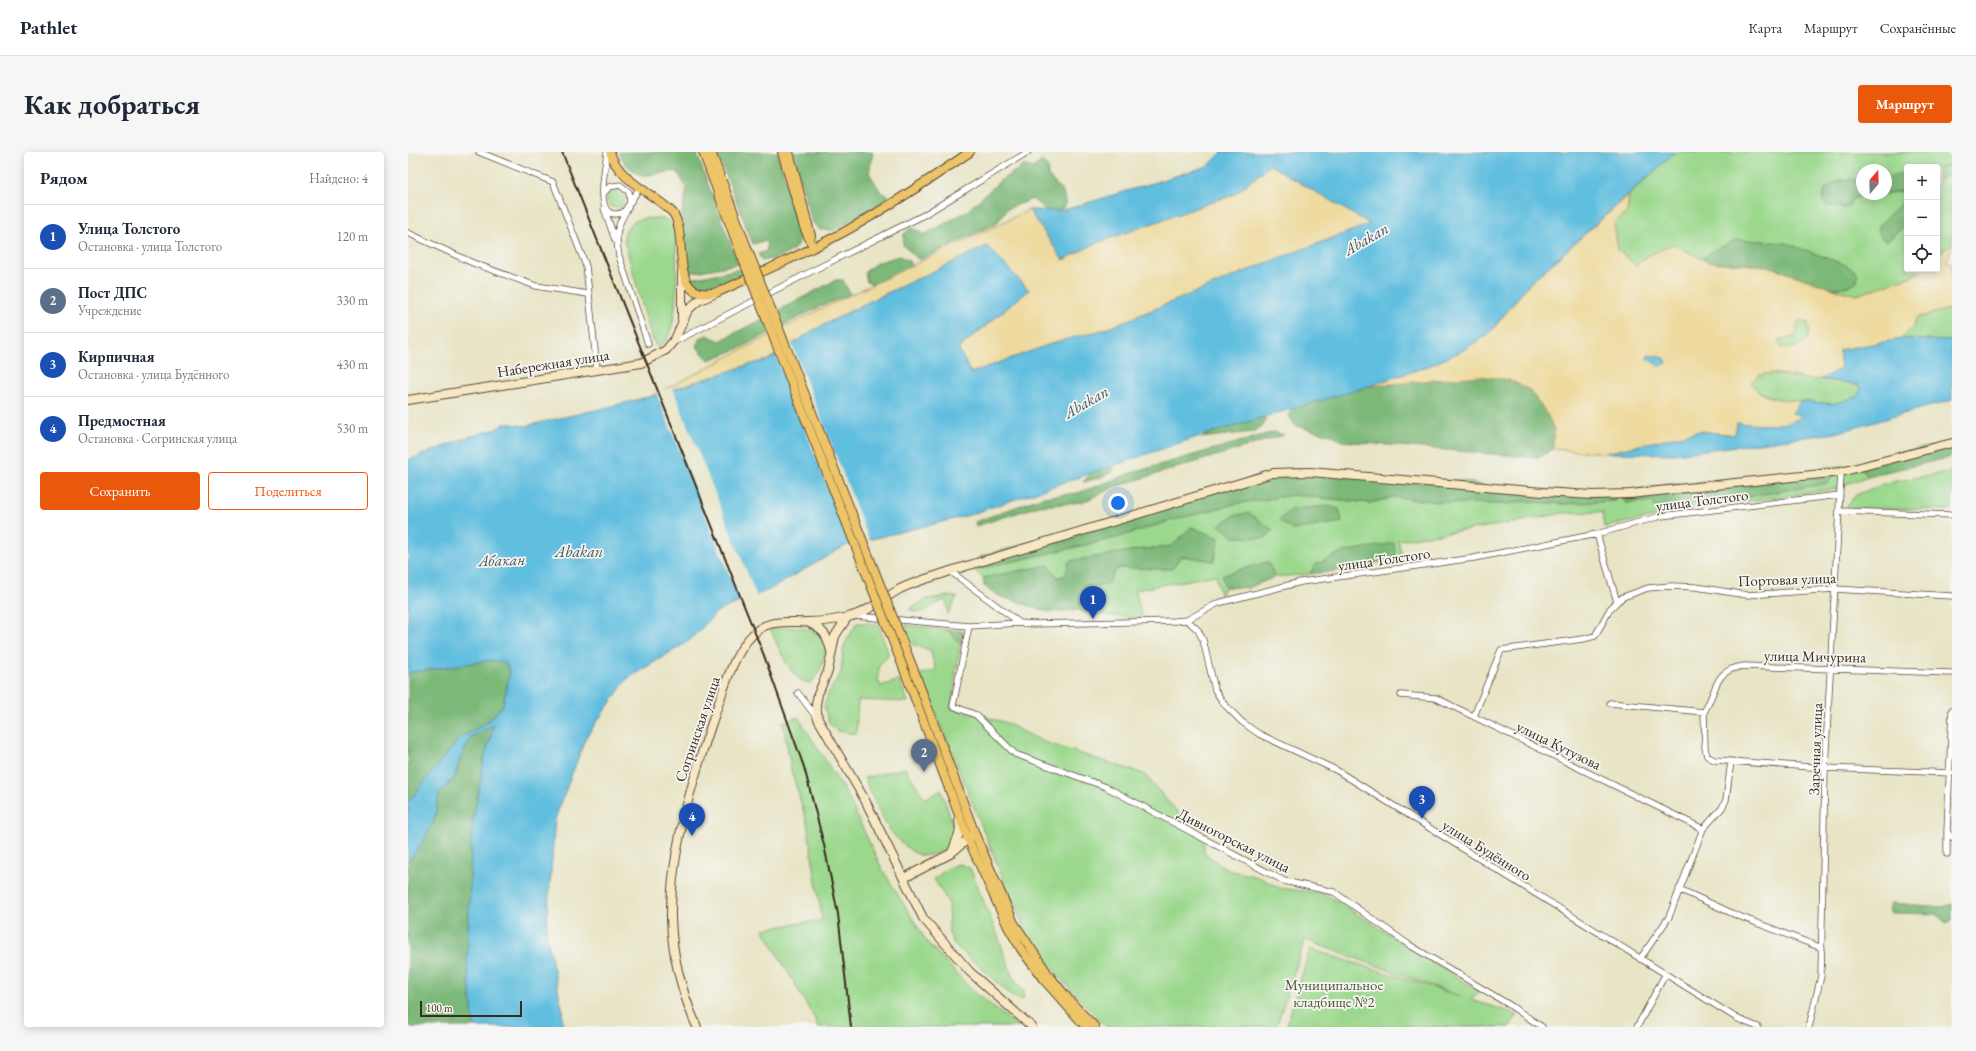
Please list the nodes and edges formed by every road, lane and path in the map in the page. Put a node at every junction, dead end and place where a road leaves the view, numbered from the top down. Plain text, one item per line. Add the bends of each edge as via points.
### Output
1 (479, 152) edge
2 (609, 152) edge
3 (703, 152) edge
4 (711, 152) edge
5 (782, 152) edge
6 (789, 152) edge
7 (970, 152) edge
8 (1028, 152) edge
9 (640, 188) junction
10 (602, 201) junction
11 (628, 207) junction
12 (408, 233) edge
13 (813, 247) junction
14 (618, 250) junction
15 (682, 270) junction
16 (718, 292) junction
17 (588, 294) junction
18 (682, 320) junction
19 (672, 343) junction
20 (648, 344) dead end
21 (598, 370) junction
22 (408, 400) edge
23 (1952, 443) edge
24 (1841, 472) junction
25 (1840, 495) junction
26 (1839, 511) junction
27 (1952, 515) edge
28 (1597, 534) junction
29 (950, 571) junction
30 (1835, 589) junction
31 (1952, 596) edge
32 (1617, 602) junction
33 (850, 617) junction
34 (1187, 620) junction
35 (807, 622) junction
36 (1020, 623) junction
37 (968, 626) junction
38 (831, 654) junction
39 (1831, 668) junction
40 (1952, 673) edge
41 (798, 693) dead end
42 (1401, 695) dead end
43 (1610, 703) dead end
44 (1952, 710) edge
45 (1704, 712) junction
46 (1474, 716) junction
47 (818, 719) junction
48 (1731, 761) junction
49 (1826, 768) junction
50 (1950, 773) edge
51 (958, 812) junction
52 (1703, 829) junction
53 (1947, 832) junction
54 (975, 834) junction
55 (1952, 837) edge
56 (968, 839) junction
57 (950, 854) junction
58 (1947, 854) dead end
59 (904, 878) junction
60 (1679, 889) junction
61 (1822, 948) junction
62 (1640, 959) junction
63 (1666, 974) junction
64 (697, 1027) edge
65 (1032, 1027) edge
66 (1086, 1027) edge
67 (1095, 1027) edge
68 (1542, 1027) edge
69 (1637, 1027) edge
70 (1758, 1027) edge
71 (1810, 1027) edge

1 - 17 street via 553,182 586,266
2 - 9 main road via 621,171
2 - 10 street
3 - 51 main road, bridge
4 - 54 main road, bridge via 913,668
5 - 13 main road via 804,227
6 - 13 main road
7 - 13 main road via 878,212
8 - 19 street via 922,216
9 - 11 street
9 - 15 main road via 671,210 678,221
10 - 11 street via 608,211 614,214 621,213
10 - 11 street via 605,190 620,185 629,192 631,200
10 - 14 street
11 - 14 street via 617,229
12 - 17 street via 472,263 536,286
13 - 16 main road
14 - 20 street
15 - 16 main road via 686,282 693,288 706,294
15 - 18 street
16 - 18 street via 694,304
17 - 21 street
18 - 19 street, Набережная улица
19 - 21 street, Набережная улица via 666,350 649,360
21 - 22 street, Набережная улица
23 - 24 street
24 - 25 street, Заречная улица
24 - 29 street via 1630,494 1592,495 1310,472 1273,473
25 - 26 street, Заречная улица
25 - 28 street, улица Толстого via 1661,516
26 - 27 street
26 - 30 street, Заречная улица
28 - 32 street
28 - 34 street, улица Толстого via 1474,558 1301,582 1218,603
29 - 33 street via 902,588
29 - 36 street
30 - 31 street, Портовая улица
30 - 32 street, Портовая улица via 1747,595 1671,586 1648,588 1623,597
30 - 39 street, Заречная улица
32 - 46 street, Портовая улица via 1610,609 1595,636 1501,650
33 - 35 street, Согринская улица
33 - 37 street, улица Толстого
33 - 38 street via 835,636
34 - 36 street, улица Толстого
34 - 62 street, улица Будённого via 1198,630 1203,640 1216,690 1224,704 1242,722 1259,734 1336,770
35 - 38 street via 819,627 828,637
35 - 64 street, Согринская улица via 782,622 761,628 749,638 739,652 698,765 681,836 672,889 671,918 679,973
36 - 37 street, улица Толстого
37 - 68 street, Дивногорская улица via 953,706 976,715 1015,754 1106,787 1284,880 1334,892 1408,944
38 - 47 street via 828,671 817,699
39 - 40 street, улица Мичурина
39 - 45 street, улица Мичурина via 1731,668 1723,673
39 - 49 street, Заречная улица
41 - 47 street
42 - 46 street, улица Кутузова via 1436,698
43 - 45 street
44 - 50 street
45 - 48 street via 1707,756 1714,760
46 - 52 street, улица Кутузова
47 - 59 street
48 - 49 street
48 - 52 street via 1726,800
49 - 50 street
49 - 61 street, Заречная улица
50 - 53 street
51 - 56 main road
51 - 57 street via 960,831
52 - 60 street
53 - 55 street
53 - 58 street
54 - 56 street
54 - 67 main road via 1006,905 1027,944 1069,1000
56 - 57 street
56 - 66 main road via 1008,927 1021,949 1052,990
57 - 59 street
59 - 65 street via 923,918 951,953
60 - 61 street via 1736,915
60 - 62 street via 1669,917
61 - 71 street, Заречная улица via 1821,976
62 - 63 street, улица Будённого
63 - 69 street
63 - 70 street, улица Будённого via 1738,1019

